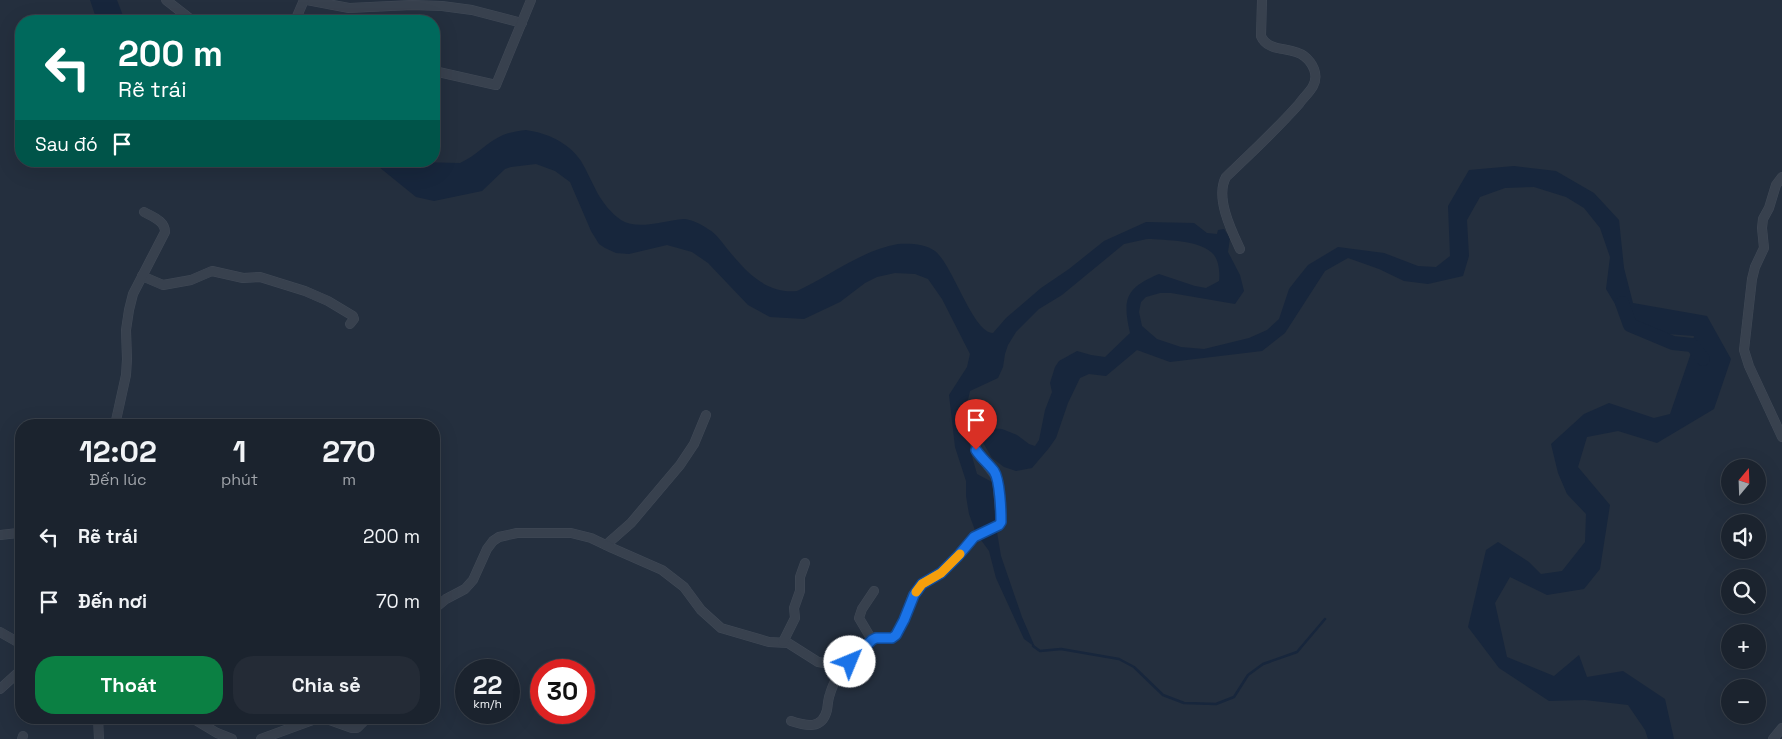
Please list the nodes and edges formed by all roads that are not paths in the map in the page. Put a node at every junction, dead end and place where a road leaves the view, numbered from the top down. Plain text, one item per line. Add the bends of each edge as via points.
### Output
1 (166, 0) edge
2 (306, 0) edge
3 (531, 0) edge
4 (1262, 0) edge
5 (456, 4) edge
6 (185, 15) edge
7 (298, 15) edge
8 (522, 23) junction
9 (440, 72) edge
10 (1782, 176) edge
11 (144, 212) dead end
12 (1240, 249) dead end
13 (142, 276) junction
14 (350, 324) dead end
15 (706, 415) dead end
16 (116, 419) edge
17 (975, 436) dead end
18 (1782, 437) edge
19 (15, 533) edge
20 (0, 535) edge
21 (606, 545) junction
22 (805, 563) dead end
23 (874, 591) dead end
24 (440, 604) edge
25 (0, 632) edge
26 (872, 640) junction
27 (15, 641) edge
28 (783, 642) junction
29 (841, 664) junction
30 (15, 678) edge
31 (0, 689) edge
32 (791, 721) dead end
33 (98, 724) edge
34 (200, 724) edge
35 (302, 724) edge
36 (341, 724) edge
37 (360, 724) edge
38 (1782, 728) edge
39 (218, 737) edge
40 (99, 739) edge
41 (232, 739) edge
42 (261, 739) edge
43 (1773, 739) edge

1 - 6 street
2 - 5 street via 349,8
2 - 7 street
3 - 8 street
4 - 12 street via 1263,39 1270,46 1298,52 1313,65 1316,76 1313,86 1290,114 1222,185 1228,224
5 - 8 street
8 - 9 street via 496,85
10 - 18 street via 1762,228 1764,248 1752,279 1744,350
11 - 13 street via 165,226 165,232
13 - 14 street via 163,285 192,280 209,272 244,278 260,277 328,301 353,316
13 - 16 street via 129,310 126,375
15 - 21 street via 694,444 680,465 631,523
17 - 26 street via 976,450 997,478 999,525 974,537 941,573 917,589 896,635
19 - 20 street
21 - 24 street via 571,533 507,534 493,541 465,589
21 - 28 street via 662,570 684,587 721,628 770,642
22 - 28 street via 794,608 795,618
23 - 26 street via 859,618
25 - 27 street
26 - 29 street via 850,662
28 - 29 street via 818,662
29 - 32 street via 823,719 812,726
30 - 31 street
33 - 40 street
34 - 39 street
35 - 42 street
36 - 37 street via 356,728
38 - 43 street
39 - 41 street

